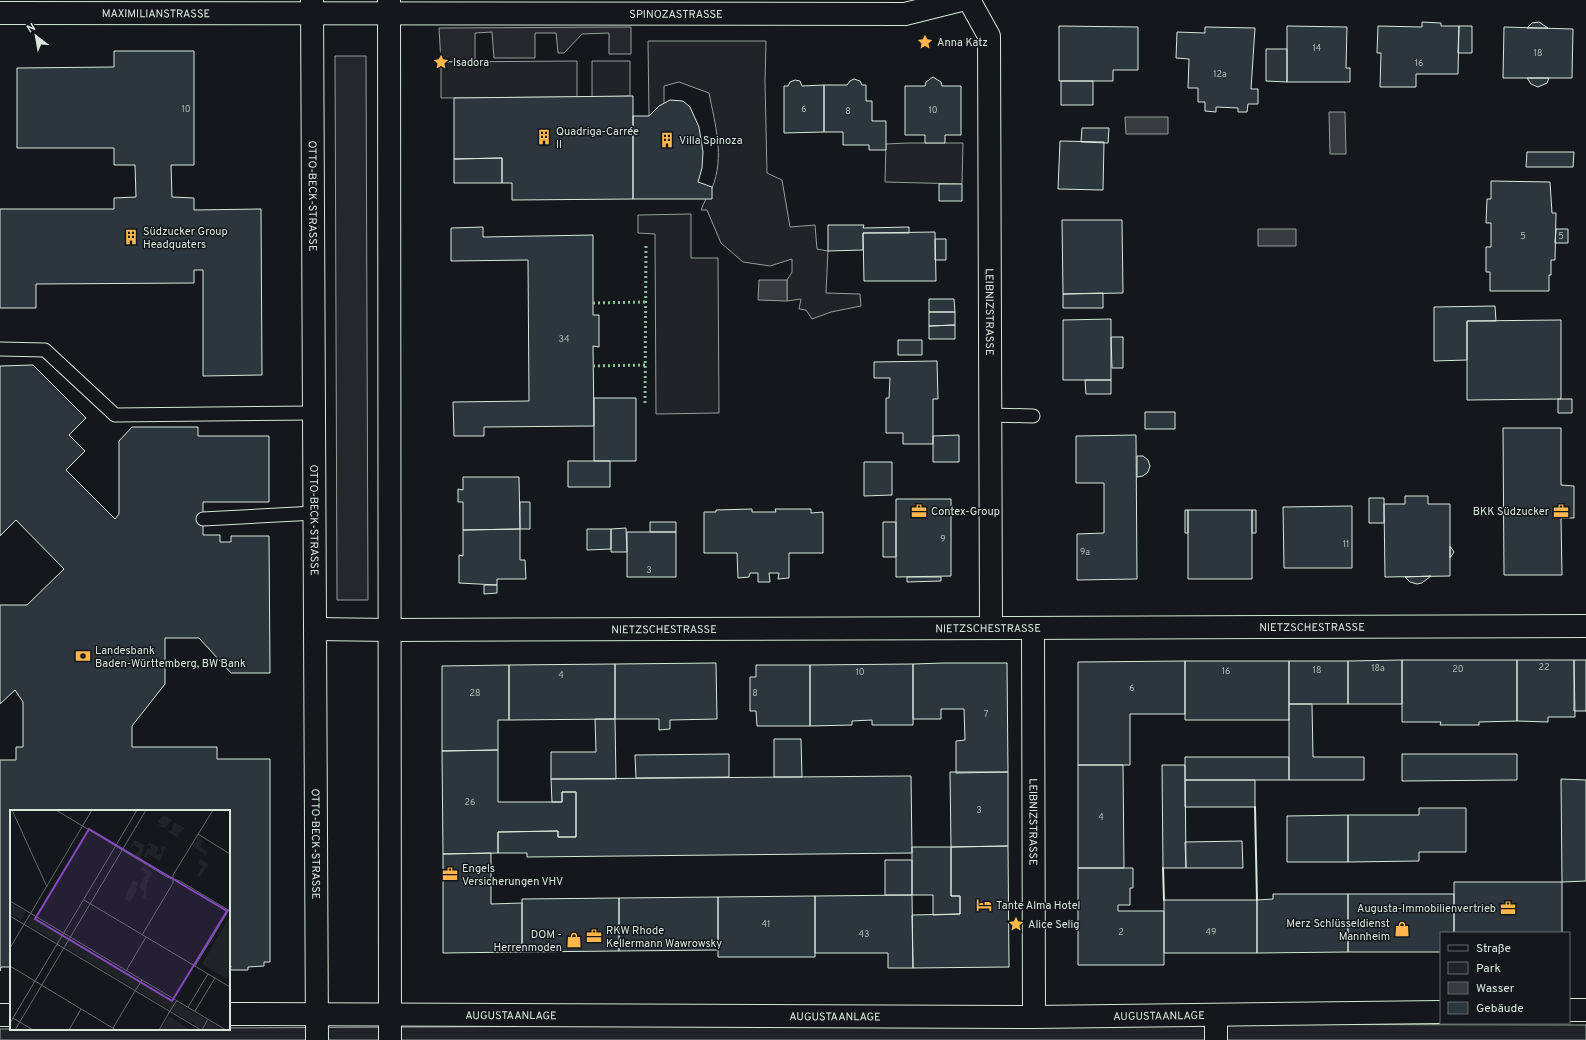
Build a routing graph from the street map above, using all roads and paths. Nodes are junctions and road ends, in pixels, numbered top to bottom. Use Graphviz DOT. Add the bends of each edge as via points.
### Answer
graph roads {
  1 [pos="961,0"];
  2 [pos="969,0"];
  3 [pos="312,7"];
  4 [pos="389,7"];
  5 [pos="0,13"];
  6 [pos="0,349"];
  7 [pos="315,413"];
  8 [pos="991,415"];
  9 [pos="1033,416"];
  10 [pos="315,513"];
  11 [pos="203,518"];
  12 [pos="1586,626"];
  13 [pos="991,628"];
  14 [pos="1033,628"];
  15 [pos="316,629"];
  16 [pos="390,630"];
  17 [pos="1570,1010"];
  18 [pos="1586,1010"];
  19 [pos="1440,1012"];
  20 [pos="317,1013"];
  21 [pos="390,1013"];
  22 [pos="230,1014"];
  23 [pos="1216,1015"];
  24 [pos="1034,1017"];
  25 [pos="317,1040"];
  26 [pos="390,1040"];
  27 [pos="1216,1040"];
  1 -- 4 [label="street, SPINOZASTRASSE" via="905,14"];
  2 -- 8 [label="street, LEIBNIZSTRASSE" via="989,36"];
  3 -- 4 [label="street, SPINOZASTRASSE"];
  3 -- 5 [label="street, MAXIMILIANSTRASSE"];
  3 -- 7 [label="street, OTTO-BECK-STRASSE"];
  4 -- 16 [label="street"];
  6 -- 7 [label="lane" via="46,350 115,415"];
  7 -- 10 [label="street, OTTO-BECK-STRASSE"];
  8 -- 9 [label="lane"];
  8 -- 13 [label="street, LEIBNIZSTRASSE"];
  10 -- 11 [label="lane"];
  10 -- 15 [label="street, OTTO-BECK-STRASSE"];
  12 -- 14 [label="street, NIETZSCHESTRASSE"];
  13 -- 14 [label="street, NIETZSCHESTRASSE"];
  13 -- 16 [label="street, NIETZSCHESTRASSE"];
  14 -- 24 [label="street, LEIBNIZSTRASSE"];
  15 -- 16 [label="street, NIETZSCHESTRASSE"];
  15 -- 20 [label="street, OTTO-BECK-STRASSE"];
  16 -- 21 [label="street"];
  17 -- 18 [label="street"];
  19 -- 23 [label="street, AUGUSTAANLAGE"];
  20 -- 21 [label="street, AUGUSTAANLAGE"];
  20 -- 22 [label="street, AUGUSTAANLAGE"];
  20 -- 25 [label="street, OTTO-BECK-STRASSE"];
  21 -- 24 [label="street, AUGUSTAANLAGE"];
  21 -- 26 [label="street"];
  23 -- 24 [label="street, AUGUSTAANLAGE"];
  23 -- 27 [label="street"];
}
